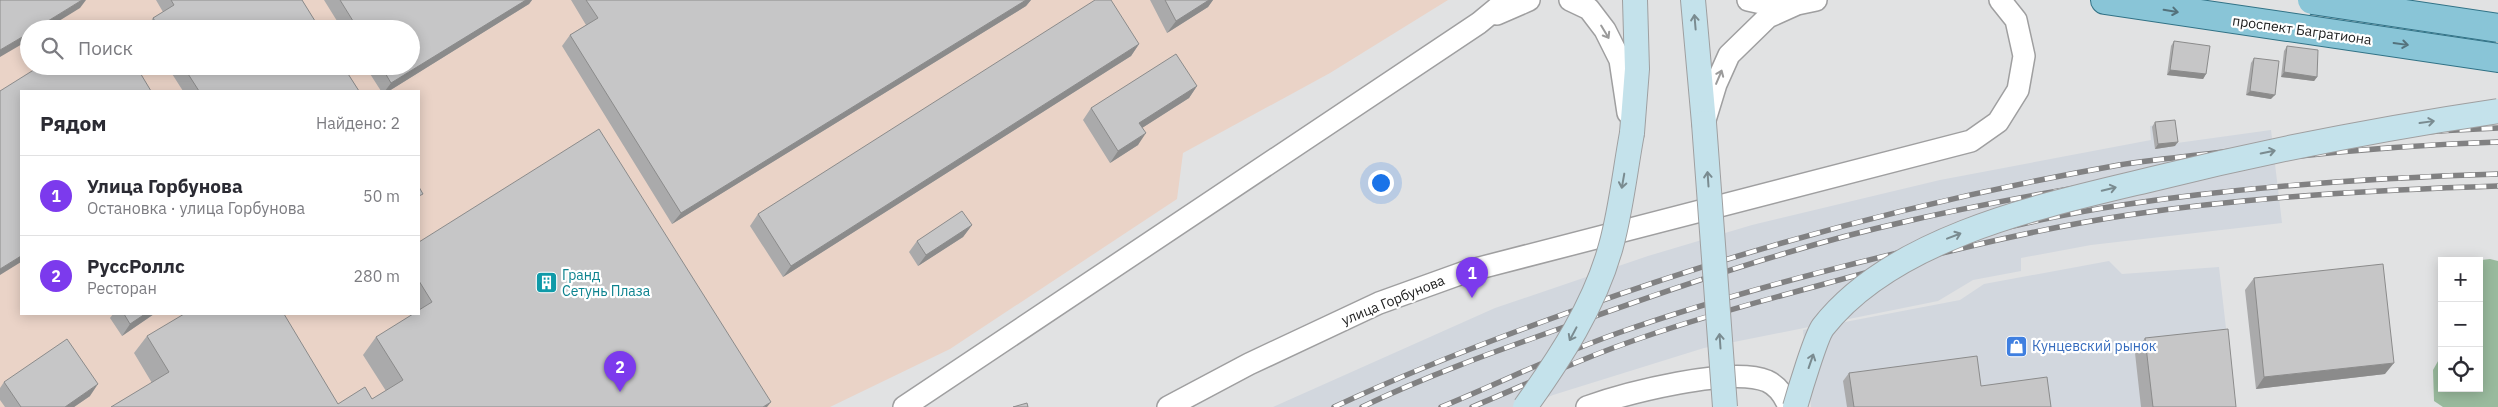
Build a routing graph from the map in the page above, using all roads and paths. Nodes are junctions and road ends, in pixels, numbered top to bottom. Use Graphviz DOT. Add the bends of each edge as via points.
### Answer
graph roads {
  1 [pos="1507,0"];
  2 [pos="1529,0"];
  3 [pos="1570,0"];
  4 [pos="1635,0"];
  5 [pos="1693,0"];
  6 [pos="1748,0"];
  7 [pos="2000,0"];
  8 [pos="2105,0"];
  9 [pos="2312,0"];
  10 [pos="1807,2"];
  11 [pos="1479,22"];
  12 [pos="2498,28"];
  13 [pos="2498,58"];
  14 [pos="2498,111"];
  15 [pos="1704,123"];
  16 [pos="1632,133"];
  17 [pos="1684,383"];
  18 [pos="1596,406"];
  19 [pos="904,407"];
  20 [pos="1168,407"];
  21 [pos="1525,407"];
  22 [pos="1650,407"];
  23 [pos="1725,407"];
  24 [pos="1789,407"];
  25 [pos="1795,407"];
  1 -- 11 [label="street"];
  2 -- 11 [label="street"];
  3 -- 16 [label="street, one-way" via="1589,9 1605,30 1620,60"];
  4 -- 16 [label="main road" via="1637,69"];
  15 -- 5 [label="main road, one-way"];
  6 -- 10 [label="street" via="1766,4"];
  7 -- 20 [label="street, улица Горбунова" via="2016,20 2024,56 2018,90 1998,122 1971,141 1468,270 1379,303 1249,364"];
  8 -- 13 [label="main road, проспект Багратиона, one-way"];
  9 -- 12 [label="main road, bridge"];
  15 -- 10 [label="street, one-way" via="1729,55 1768,17"];
  11 -- 19 [label="street"];
  25 -- 14 [label="main road, one-way, bridge" via="1822,328 1860,290 1910,257 1952,237 2064,200 2217,163 2384,128"];
  23 -- 15 [label="main road, one-way, bridge"];
  16 -- 21 [label="main road, one-way, bridge" via="1611,246 1596,290 1560,358"];
  17 -- 18 [label="street"];
  17 -- 22 [label="street" via="1666,392"];
  17 -- 24 [label="street" via="1722,376 1749,376 1769,382 1785,397"];
}
